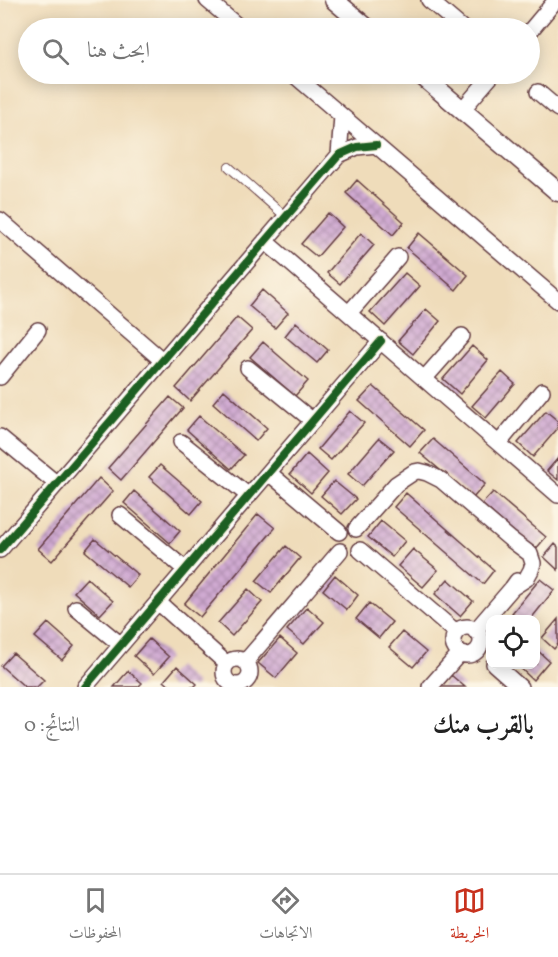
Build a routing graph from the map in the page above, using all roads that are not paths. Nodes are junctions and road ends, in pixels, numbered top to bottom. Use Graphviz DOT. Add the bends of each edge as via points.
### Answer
graph roads {
  1 [pos="334,0"];
  2 [pos="429,0"];
  3 [pos="556,0"];
  4 [pos="209,1"];
  5 [pos="229,18"];
  6 [pos="355,18"];
  7 [pos="450,18"];
  8 [pos="540,19"];
  9 [pos="305,84"];
  10 [pos="432,84"];
  11 [pos="484,84"];
  12 [pos="538,92"];
  13 [pos="558,109"];
  14 [pos="462,110"];
  15 [pos="342,116"];
  16 [pos="376,145"];
  17 [pos="339,155"];
  18 [pos="229,166"];
  19 [pos="558,192"];
  20 [pos="286,216"];
  21 [pos="0,220"];
  22 [pos="265,241"];
  23 [pos="398,258"];
  24 [pos="558,301"];
  25 [pos="349,313"];
  26 [pos="38,330"];
  27 [pos="462,336"];
  28 [pos="381,341"];
  29 [pos="163,361"];
  30 [pos="248,368"];
  31 [pos="0,377"];
  32 [pos="424,379"];
  33 [pos="542,391"];
  34 [pos="313,421"];
  35 [pos="0,437"];
  36 [pos="181,442"];
  37 [pos="499,443"];
  38 [pos="269,473"];
  39 [pos="57,484"];
  40 [pos="558,495"];
  41 [pos="249,496"];
  42 [pos="120,514"];
  43 [pos="357,529"];
  44 [pos="339,532"];
  45 [pos="0,550"];
  46 [pos="360,550"];
  47 [pos="340,551"];
  48 [pos="186,570"];
  49 [pos="158,602"];
  50 [pos="76,608"];
  51 [pos="476,630"];
  52 [pos="456,632"];
  53 [pos="121,645"];
  54 [pos="477,650"];
  55 [pos="460,653"];
  56 [pos="486,658"];
  57 [pos="245,662"];
  58 [pos="227,664"];
  59 [pos="500,669"];
  60 [pos="227,684"];
  61 [pos="250,684"];
  62 [pos="85,687"];
  63 [pos="430,687"];
  64 [pos="520,687"];
  1 -- 6 [label="street"];
  2 -- 7 [label="street"];
  3 -- 8 [label="street"];
  4 -- 5 [label="street"];
  9 -- 15 [label="street"];
  10 -- 14 [label="street"];
  11 -- 14 [label="street"];
  12 -- 13 [label="street"];
  14 -- 19 [label="street"];
  15 -- 16 [label="street"];
  15 -- 17 [label="street"];
  16 -- 17 [label="street" via="357,147"];
  16 -- 24 [label="street"];
  17 -- 20 [label="street"];
  18 -- 20 [label="lane"];
  20 -- 22 [label="street"];
  21 -- 29 [label="street"];
  22 -- 25 [label="street"];
  22 -- 29 [label="street"];
  23 -- 25 [label="street"];
  25 -- 28 [label="street"];
  26 -- 31 [label="street"];
  27 -- 32 [label="street"];
  28 -- 32 [label="street"];
  28 -- 34 [label="street"];
  29 -- 39 [label="street"];
  30 -- 34 [label="street"];
  32 -- 37 [label="street"];
  33 -- 37 [label="street"];
  34 -- 38 [label="street"];
  35 -- 39 [label="street"];
  36 -- 41 [label="street"];
  37 -- 40 [label="street"];
  38 -- 41 [label="street"];
  38 -- 44 [label="street"];
  39 -- 45 [label="street"];
  41 -- 48 [label="street"];
  42 -- 48 [label="street"];
  43 -- 44 [label="street" via="347,527"];
  43 -- 46 [label="street" via="363,536"];
  43 -- 51 [label="street" via="396,484 410,474 419,471 441,480 510,539 524,561 512,588"];
  44 -- 47 [label="street" via="336,540"];
  46 -- 47 [label="street" via="348,555"];
  46 -- 52 [label="street"];
  47 -- 57 [label="street"];
  48 -- 49 [label="street"];
  49 -- 53 [label="street"];
  49 -- 58 [label="street"];
  50 -- 53 [label="street"];
  51 -- 52 [label="street" via="468,627"];
  51 -- 54 [label="street" via="480,638"];
  52 -- 55 [label="street" via="453,641"];
  53 -- 62 [label="street"];
  54 -- 55 [label="street" via="469,655"];
  54 -- 56 [label="street"];
  55 -- 63 [label="street"];
  57 -- 58 [label="street" via="234,659"];
  57 -- 61 [label="street"];
  58 -- 60 [label="street"];
  59 -- 64 [label="street"];
  60 -- 61 [label="street"];
}
